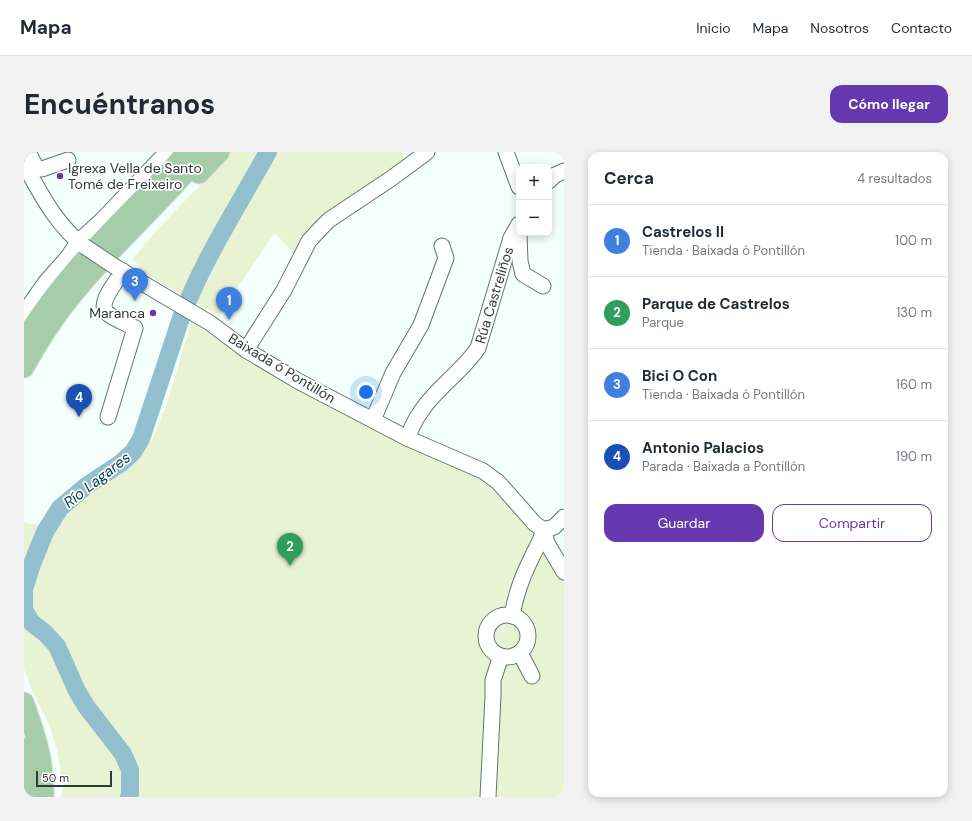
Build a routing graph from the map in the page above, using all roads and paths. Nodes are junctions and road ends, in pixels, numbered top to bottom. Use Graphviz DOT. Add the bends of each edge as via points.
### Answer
graph roads {
  1 [pos="28,152"];
  2 [pos="167,152"];
  3 [pos="186,152"];
  4 [pos="204,152"];
  5 [pos="220,152"];
  6 [pos="427,152"];
  7 [pos="506,152"];
  8 [pos="68,160"];
  9 [pos="24,164"];
  10 [pos="564,171"];
  11 [pos="552,178"];
  12 [pos="516,179"];
  13 [pos="142,219"];
  14 [pos="516,229"];
  15 [pos="519,236"];
  16 [pos="81,244"];
  17 [pos="442,246"];
  18 [pos="120,269"];
  19 [pos="543,286"];
  20 [pos="24,312"];
  21 [pos="24,340"];
  22 [pos="246,350"];
  23 [pos="24,368"];
  24 [pos="108,417"];
  25 [pos="373,420"];
  26 [pos="408,438"];
  27 [pos="564,517"];
  28 [pos="544,530"];
  29 [pos="564,572"];
  30 [pos="512,616"];
  31 [pos="520,653"];
  32 [pos="501,656"];
  33 [pos="532,676"];
  34 [pos="24,702"];
  35 [pos="24,748"];
  36 [pos="29,797"];
  37 [pos="44,797"];
  38 [pos="488,797"];
  1 -- 8 [label="street" via="36,169"];
  2 -- 16 [label="street"];
  3 -- 21 [label="main road" via="73,272 44,308"];
  4 -- 13 [label="main road"];
  5 -- 13 [label="main road" via="172,200"];
  6 -- 22 [label="street" via="329,220 309,241 284,290"];
  7 -- 12 [label="street"];
  9 -- 16 [label="street, Baixada ó Pontillón" via="62,226"];
  10 -- 11 [label="street"];
  13 -- 23 [label="main road" via="69,298 42,336"];
  14 -- 26 [label="street, Rúa Castreliños" via="511,238 478,348 419,413"];
  15 -- 19 [label="street" via="523,274"];
  16 -- 18 [label="street, Baixada ó Pontillón, bridge"];
  16 -- 20 [label="street" via="45,283"];
  17 -- 25 [label="street" via="446,258 421,325 393,373"];
  18 -- 22 [label="street, Baixada ó Pontillón" via="180,304"];
  18 -- 24 [label="street" via="103,307 107,313 135,328"];
  22 -- 25 [label="street, Baixada ó Pontillón" via="298,381"];
  25 -- 26 [label="street, Baixada ó Pontillón"];
  26 -- 28 [label="street, Baixada ó Pontillón" via="483,471 498,482 535,524"];
  27 -- 28 [label="street" via="554,527"];
  28 -- 29 [label="street" via="547,543"];
  28 -- 30 [label="street" via="518,591"];
  30 -- 31 [label="street" via="527,629 527,642"];
  30 -- 32 [label="street" via="498,617 492,622 486,634 490,648"];
  31 -- 32 [label="street" via="508,657"];
  31 -- 33 [label="street"];
  32 -- 38 [label="street" via="493,680"];
  34 -- 37 [label="main road" via="41,755"];
  35 -- 36 [label="main road" via="30,783"];
}
